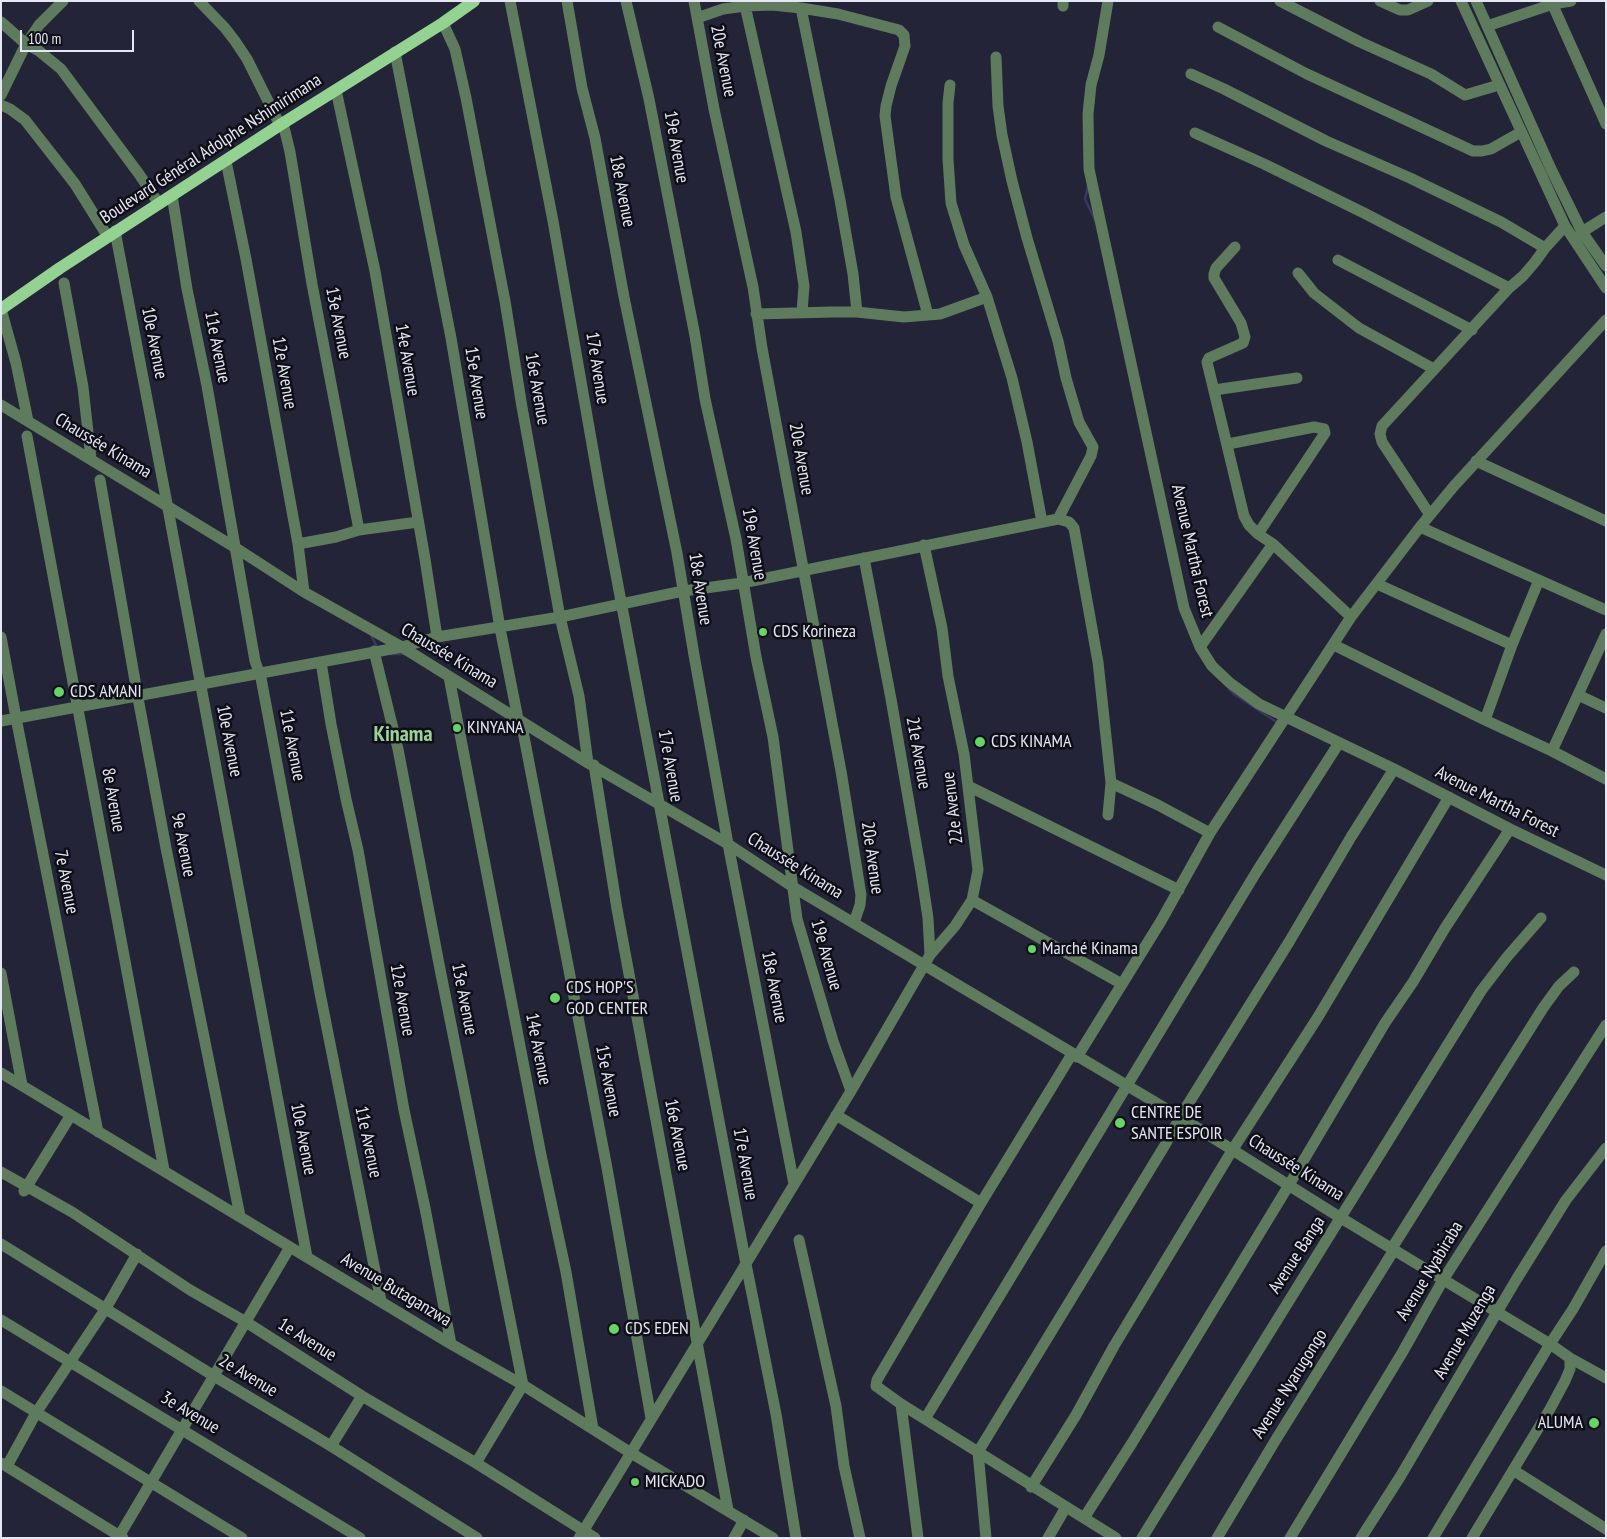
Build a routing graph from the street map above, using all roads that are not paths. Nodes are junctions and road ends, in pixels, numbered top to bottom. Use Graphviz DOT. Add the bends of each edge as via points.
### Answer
graph roads {
  1 [pos="63,1"];
  2 [pos="198,1"];
  3 [pos="474,1"];
  4 [pos="510,1"];
  5 [pos="567,1"];
  6 [pos="626,1"];
  7 [pos="694,1"];
  8 [pos="1108,1"];
  9 [pos="1280,1"];
  10 [pos="1309,1"];
  11 [pos="1380,1"];
  12 [pos="1428,1"];
  13 [pos="1461,1"];
  14 [pos="1476,1"];
  15 [pos="1571,1"];
  16 [pos="744,3"];
  17 [pos="1552,3"];
  18 [pos="801,8"];
  19 [pos="1302,11"];
  20 [pos="697,18"];
  21 [pos="1,22"];
  22 [pos="443,23"];
  23 [pos="1487,26"];
  24 [pos="1218,27"];
  25 [pos="26,44"];
  26 [pos="395,52"];
  27 [pos="996,57"];
  28 [pos="1191,74"];
  29 [pos="950,85"];
  30 [pos="1498,86"];
  31 [pos="336,90"];
  32 [pos="1,95"];
  33 [pos="1,105"];
  34 [pos="281,124"];
  35 [pos="1606,124"];
  36 [pos="1522,132"];
  37 [pos="1195,133"];
  38 [pos="226,161"];
  39 [pos="172,195"];
  40 [pos="159,204"];
  41 [pos="1606,218"];
  42 [pos="1565,226"];
  43 [pos="1582,232"];
  44 [pos="111,234"];
  45 [pos="1235,247"];
  46 [pos="1545,248"];
  47 [pos="1338,260"];
  48 [pos="1606,266"];
  49 [pos="1298,273"];
  50 [pos="64,283"];
  51 [pos="1509,288"];
  52 [pos="1606,288"];
  53 [pos="987,298"];
  54 [pos="1,309"];
  55 [pos="802,312"];
  56 [pos="857,312"];
  57 [pos="756,314"];
  58 [pos="928,315"];
  59 [pos="1606,320"];
  60 [pos="1472,330"];
  61 [pos="1434,369"];
  62 [pos="1297,378"];
  63 [pos="1214,390"];
  64 [pos="1,405"];
  65 [pos="28,421"];
  66 [pos="27,436"];
  67 [pos="1228,444"];
  68 [pos="91,459"];
  69 [pos="1476,460"];
  70 [pos="100,480"];
  71 [pos="168,507"];
  72 [pos="1430,514"];
  73 [pos="1058,519"];
  74 [pos="1606,521"];
  75 [pos="418,522"];
  76 [pos="1042,522"];
  77 [pos="1420,527"];
  78 [pos="359,530"];
  79 [pos="1258,534"];
  80 [pos="298,544"];
  81 [pos="1273,544"];
  82 [pos="924,545"];
  83 [pos="236,548"];
  84 [pos="864,558"];
  85 [pos="804,570"];
  86 [pos="1538,580"];
  87 [pos="742,583"];
  88 [pos="1377,584"];
  89 [pos="683,591"];
  90 [pos="304,592"];
  91 [pos="622,604"];
  92 [pos="1606,610"];
  93 [pos="560,617"];
  94 [pos="1351,617"];
  95 [pos="500,628"];
  96 [pos="1606,634"];
  97 [pos="437,637"];
  98 [pos="1,638"];
  99 [pos="1512,644"];
  100 [pos="1334,645"];
  101 [pos="402,647"];
  102 [pos="1200,647"];
  103 [pos="375,654"];
  104 [pos="321,664"];
  105 [pos="261,675"];
  106 [pos="449,677"];
  107 [pos="201,686"];
  108 [pos="1578,695"];
  109 [pos="138,698"];
  110 [pos="1606,708"];
  111 [pos="79,709"];
  112 [pos="1284,717"];
  113 [pos="16,720"];
  114 [pos="519,720"];
  115 [pos="1485,720"];
  116 [pos="1,721"];
  117 [pos="1339,743"];
  118 [pos="1552,751"];
  119 [pos="591,764"];
  120 [pos="1394,769"];
  121 [pos="1606,779"];
  122 [pos="1111,783"];
  123 [pos="968,786"];
  124 [pos="1449,797"];
  125 [pos="659,804"];
  126 [pos="1108,815"];
  127 [pos="1510,829"];
  128 [pos="1210,833"];
  129 [pos="728,844"];
  130 [pos="1606,875"];
  131 [pos="793,886"];
  132 [pos="1179,890"];
  133 [pos="972,900"];
  134 [pos="1542,918"];
  135 [pos="854,923"];
  136 [pos="928,960"];
  137 [pos="1574,972"];
  138 [pos="1,974"];
  139 [pos="1122,984"];
  140 [pos="1606,1025"];
  141 [pos="1075,1055"];
  142 [pos="1,1073"];
  143 [pos="22,1086"];
  144 [pos="1128,1086"];
  145 [pos="851,1091"];
  146 [pos="71,1115"];
  147 [pos="836,1115"];
  148 [pos="1180,1117"];
  149 [pos="98,1132"];
  150 [pos="1606,1148"];
  151 [pos="1233,1150"];
  152 [pos="164,1170"];
  153 [pos="1,1172"];
  154 [pos="794,1184"];
  155 [pos="1290,1185"];
  156 [pos="25,1189"];
  157 [pos="981,1203"];
  158 [pos="240,1216"];
  159 [pos="1341,1218"];
  160 [pos="799,1240"];
  161 [pos="1,1244"];
  162 [pos="290,1247"];
  163 [pos="1393,1249"];
  164 [pos="1606,1250"];
  165 [pos="137,1254"];
  166 [pos="307,1258"];
  167 [pos="746,1264"];
  168 [pos="1443,1280"];
  169 [pos="381,1301"];
  170 [pos="106,1308"];
  171 [pos="1497,1313"];
  172 [pos="1,1320"];
  173 [pos="246,1322"];
  174 [pos="698,1343"];
  175 [pos="452,1344"];
  176 [pos="1550,1344"];
  177 [pos="1570,1358"];
  178 [pos="72,1362"];
  179 [pos="214,1376"];
  180 [pos="1606,1378"];
  181 [pos="523,1385"];
  182 [pos="1,1392"];
  183 [pos="362,1396"];
  184 [pos="900,1404"];
  185 [pos="36,1413"];
  186 [pos="651,1418"];
  187 [pos="925,1419"];
  188 [pos="593,1428"];
  189 [pos="183,1429"];
  190 [pos="331,1446"];
  191 [pos="978,1452"];
  192 [pos="630,1453"];
  193 [pos="476,1463"];
  194 [pos="4,1465"];
  195 [pos="1513,1470"];
  196 [pos="152,1483"];
  197 [pos="1031,1486"];
  198 [pos="1066,1507"];
  199 [pos="728,1510"];
  200 [pos="1084,1518"];
  201 [pos="744,1520"];
  202 [pos="1604,1524"];
  203 [pos="582,1534"];
  204 [pos="120,1537"];
  205 [pos="242,1538"];
  206 [pos="360,1538"];
  207 [pos="477,1538"];
  208 [pos="596,1538"];
  209 [pos="734,1538"];
  210 [pos="773,1538"];
  211 [pos="796,1538"];
  212 [pos="860,1538"];
  213 [pos="918,1538"];
  214 [pos="986,1538"];
  215 [pos="1048,1538"];
  216 [pos="1116,1538"];
  217 [pos="1142,1538"];
  218 [pos="1217,1538"];
  219 [pos="1290,1538"];
  220 [pos="1361,1538"];
  221 [pos="1434,1538"];
  222 [pos="1472,1538"];
  1 -- 25 [label="street" via="39,25"];
  2 -- 34 [label="street, 13e Avenue" via="235,41"];
  3 -- 22 [label="main road, Boulevard Général Adolphe Nshimirimana"];
  4 -- 91 [label="street, 17e Avenue" via="554,221"];
  5 -- 89 [label="street, 18e Avenue"];
  6 -- 87 [label="street, 19e Avenue" via="649,99 705,399 736,538"];
  7 -- 20 [label="street, 20e Avenue"];
  8 -- 102 [label="street, Avenue Martha Forest" via="1090,85 1089,169 1184,608"];
  9 -- 19 [label="street"];
  10 -- 19 [label="street"];
  11 -- 12 [label="street" via="1400,10"];
  13 -- 30 [label="street"];
  14 -- 23 [label="street"];
  15 -- 17 [label="street"];
  16 -- 18 [label="street"];
  16 -- 20 [label="street"];
  16 -- 55 [label="street" via="796,232 804,286"];
  17 -- 23 [label="street"];
  17 -- 35 [label="street"];
  18 -- 56 [label="street" via="840,200"];
  18 -- 58 [label="street" via="890,27 904,35 905,46 885,116 896,197"];
  19 -- 30 [label="street" via="1431,74 1465,95"];
  20 -- 57 [label="street, 20e Avenue"];
  21 -- 25 [label="street"];
  22 -- 26 [label="main road, Boulevard Général Adolphe Nshimirimana"];
  22 -- 93 [label="street, 16e Avenue" via="455,49 466,98"];
  23 -- 43 [label="street" via="1550,169"];
  24 -- 36 [label="street" via="1307,74 1473,151 1491,149"];
  25 -- 32 [label="street"];
  25 -- 40 [label="street" via="61,69"];
  26 -- 31 [label="main road, Boulevard Général Adolphe Nshimirimana"];
  26 -- 95 [label="street, 15e Avenue" via="446,311"];
  27 -- 73 [label="street" via="998,106 1012,181 1079,422 1093,447"];
  28 -- 46 [label="street" via="1501,222"];
  29 -- 53 [label="street" via="948,159 951,203 964,245"];
  30 -- 36 [label="street"];
  31 -- 34 [label="main road, Boulevard Général Adolphe Nshimirimana"];
  31 -- 75 [label="street, 14e Avenue" via="374,271"];
  33 -- 44 [label="street" via="25,120"];
  34 -- 38 [label="main road, Boulevard Général Adolphe Nshimirimana"];
  34 -- 78 [label="street, 13e Avenue" via="290,152"];
  36 -- 42 [label="street"];
  37 -- 51 [label="street" via="1347,205"];
  38 -- 39 [label="main road, Boulevard Général Adolphe Nshimirimana"];
  38 -- 80 [label="street, 12e Avenue"];
  39 -- 40 [label="main road, Boulevard Général Adolphe Nshimirimana"];
  39 -- 83 [label="street, 11e Avenue"];
  40 -- 44 [label="main road, Boulevard Général Adolphe Nshimirimana"];
  41 -- 43 [label="street"];
  42 -- 46 [label="street"];
  42 -- 52 [label="street"];
  43 -- 48 [label="street"];
  44 -- 54 [label="main road, Boulevard Général Adolphe Nshimirimana"];
  44 -- 71 [label="street, 10e Avenue"];
  45 -- 63 [label="street" via="1216,268 1214,278 1241,323 1245,337 1243,343 1209,358 1207,362"];
  46 -- 51 [label="street"];
  47 -- 60 [label="street"];
  49 -- 61 [label="street" via="1314,293 1358,328"];
  50 -- 68 [label="street" via="83,387"];
  51 -- 60 [label="street"];
  53 -- 58 [label="street"];
  53 -- 76 [label="street" via="1012,378"];
  54 -- 65 [label="street"];
  55 -- 56 [label="street"];
  55 -- 57 [label="street"];
  56 -- 58 [label="street" via="904,317"];
  57 -- 85 [label="street, 20e Avenue"];
  59 -- 69 [label="street"];
  60 -- 61 [label="street"];
  61 -- 72 [label="street" via="1382,426 1380,434 1382,442"];
  62 -- 63 [label="street"];
  63 -- 67 [label="street"];
  64 -- 65 [label="street, Chaussée Kinama"];
  65 -- 68 [label="street, Chaussée Kinama"];
  66 -- 111 [label="street, 8e Avenue"];
  67 -- 79 [label="street" via="1244,516"];
  67 -- 79 [label="street" via="1314,427 1324,429 1325,433"];
  68 -- 71 [label="street, Chaussée Kinama"];
  69 -- 72 [label="street"];
  69 -- 74 [label="street"];
  70 -- 109 [label="street, 9e Avenue"];
  71 -- 83 [label="street, Chaussée Kinama"];
  71 -- 107 [label="street, 10e Avenue"];
  72 -- 77 [label="street"];
  73 -- 76 [label="street"];
  73 -- 122 [label="street" via="1069,522 1074,528 1098,662"];
  75 -- 78 [label="street"];
  75 -- 97 [label="street, 14e Avenue"];
  76 -- 82 [label="street"];
  77 -- 86 [label="street"];
  77 -- 88 [label="street"];
  78 -- 80 [label="street"];
  79 -- 81 [label="street"];
  80 -- 90 [label="street, 12e Avenue"];
  81 -- 94 [label="street"];
  81 -- 102 [label="street"];
  82 -- 84 [label="street"];
  82 -- 123 [label="street, 22e Avenue" via="942,628"];
  83 -- 90 [label="street, Chaussée Kinama"];
  83 -- 105 [label="street, 11e Avenue" via="255,661"];
  84 -- 85 [label="street"];
  84 -- 136 [label="street, 21e Avenue" via="921,872 928,918"];
  85 -- 87 [label="street"];
  85 -- 135 [label="street, 20e Avenue" via="856,859 861,895"];
  86 -- 92 [label="street"];
  86 -- 99 [label="street"];
  87 -- 89 [label="street"];
  87 -- 131 [label="street, 19e Avenue" via="773,737"];
  88 -- 94 [label="street"];
  88 -- 99 [label="street"];
  89 -- 91 [label="street"];
  89 -- 129 [label="street, 18e Avenue"];
  90 -- 101 [label="street, Chaussée Kinama"];
  91 -- 93 [label="street"];
  91 -- 125 [label="street, 17e Avenue"];
  93 -- 95 [label="street"];
  93 -- 119 [label="street, 16e Avenue"];
  94 -- 100 [label="street"];
  95 -- 97 [label="street"];
  95 -- 114 [label="street, 15e Avenue"];
  96 -- 108 [label="street"];
  97 -- 101 [label="street"];
  98 -- 113 [label="street, 7e Avenue"];
  99 -- 115 [label="street"];
  100 -- 112 [label="street"];
  100 -- 115 [label="street"];
  101 -- 103 [label="street"];
  101 -- 106 [label="street, Chaussée Kinama"];
  102 -- 112 [label="street, Avenue Martha Forest" via="1212,666 1230,683"];
  103 -- 104 [label="street"];
  103 -- 181 [label="street, 13e Avenue" via="398,748"];
  104 -- 105 [label="street"];
  104 -- 175 [label="street, 12e Avenue" via="402,1100"];
  105 -- 107 [label="street"];
  105 -- 169 [label="street, 11e Avenue"];
  106 -- 114 [label="street, Chaussée Kinama"];
  106 -- 188 [label="street, 14e Avenue" via="566,1272"];
  107 -- 109 [label="street"];
  107 -- 166 [label="street, 10e Avenue"];
  108 -- 110 [label="street"];
  108 -- 118 [label="street"];
  109 -- 111 [label="street"];
  109 -- 158 [label="street, 9e Avenue"];
  111 -- 113 [label="street"];
  111 -- 152 [label="street, 8e Avenue"];
  112 -- 117 [label="street, Avenue Martha Forest"];
  112 -- 128 [label="street"];
  113 -- 116 [label="street"];
  113 -- 149 [label="street, 7e Avenue"];
  114 -- 119 [label="street, Chaussée Kinama"];
  114 -- 186 [label="street, 15e Avenue" via="607,1168"];
  115 -- 118 [label="street"];
  117 -- 120 [label="street, Avenue Martha Forest"];
  117 -- 144 [label="street" via="1257,871"];
  118 -- 121 [label="street"];
  119 -- 125 [label="street, Chaussée Kinama"];
  119 -- 174 [label="street, 16e Avenue"];
  120 -- 124 [label="street, Avenue Martha Forest"];
  120 -- 148 [label="street"];
  122 -- 126 [label="street"];
  122 -- 128 [label="street"];
  123 -- 132 [label="street"];
  123 -- 133 [label="street, 22e Avenue" via="978,870"];
  124 -- 127 [label="street, Avenue Martha Forest"];
  124 -- 151 [label="street" via="1318,1017"];
  125 -- 129 [label="street, Chaussée Kinama"];
  125 -- 167 [label="street, 17e Avenue"];
  127 -- 130 [label="street, Avenue Martha Forest"];
  127 -- 155 [label="street" via="1414,982 1385,1022"];
  128 -- 132 [label="street"];
  129 -- 131 [label="street, Chaussée Kinama"];
  129 -- 154 [label="street, 18e Avenue"];
  131 -- 135 [label="street, Chaussée Kinama"];
  131 -- 145 [label="street, 19e Avenue" via="797,919"];
  132 -- 139 [label="street"];
  133 -- 136 [label="street, 22e Avenue"];
  133 -- 139 [label="street"];
  134 -- 159 [label="street, Avenue Banga" via="1481,991"];
  135 -- 136 [label="street, Chaussée Kinama"];
  136 -- 141 [label="street, Chaussée Kinama"];
  136 -- 145 [label="street, 22e Avenue"];
  137 -- 163 [label="street, Avenue Nyarugongo" via="1543,1008"];
  138 -- 143 [label="street"];
  139 -- 141 [label="street"];
  140 -- 168 [label="street, Avenue Nyabiraba"];
  141 -- 144 [label="street, Chaussée Kinama"];
  141 -- 157 [label="street"];
  142 -- 143 [label="street, Avenue Butaganzwa"];
  143 -- 146 [label="street, Avenue Butaganzwa"];
  144 -- 148 [label="street, Chaussée Kinama"];
  144 -- 187 [label="street"];
  145 -- 147 [label="street, 22e Avenue"];
  146 -- 149 [label="street, Avenue Butaganzwa"];
  146 -- 156 [label="street"];
  147 -- 154 [label="street, 22e Avenue"];
  147 -- 157 [label="street"];
  148 -- 151 [label="street, Chaussée Kinama"];
  148 -- 191 [label="street"];
  149 -- 152 [label="street, Avenue Butaganzwa"];
  150 -- 171 [label="street, Avenue Muzenga" via="1566,1200"];
  151 -- 155 [label="street, Chaussée Kinama"];
  151 -- 197 [label="street"];
  152 -- 158 [label="street, Avenue Butaganzwa"];
  153 -- 156 [label="street, 1e Avenue"];
  154 -- 167 [label="street, 22e Avenue"];
  155 -- 159 [label="street, Chaussée Kinama"];
  155 -- 200 [label="street"];
  156 -- 165 [label="street, 1e Avenue" via="72,1212"];
  157 -- 184 [label="street" via="876,1380 876,1386"];
  158 -- 162 [label="street, Avenue Butaganzwa"];
  159 -- 163 [label="street, Chaussée Kinama"];
  159 -- 217 [label="street, Avenue Banga"];
  160 -- 212 [label="street" via="836,1406 844,1466"];
  161 -- 170 [label="street, 2e Avenue"];
  162 -- 166 [label="street, Avenue Butaganzwa"];
  162 -- 173 [label="street"];
  163 -- 168 [label="street, Chaussée Kinama"];
  163 -- 218 [label="street, Avenue Nyarugongo"];
  164 -- 176 [label="street"];
  165 -- 170 [label="street"];
  165 -- 173 [label="street, 1e Avenue"];
  166 -- 169 [label="street, Avenue Butaganzwa"];
  167 -- 174 [label="street, 22e Avenue"];
  167 -- 211 [label="street, 17e Avenue" via="776,1414"];
  168 -- 171 [label="street, Chaussée Kinama"];
  168 -- 219 [label="street, Avenue Nyabiraba"];
  169 -- 175 [label="street, Avenue Butaganzwa"];
  170 -- 178 [label="street"];
  170 -- 179 [label="street, 2e Avenue"];
  171 -- 176 [label="street, Chaussée Kinama"];
  171 -- 220 [label="street, Avenue Muzenga"];
  172 -- 178 [label="street, 3e Avenue"];
  173 -- 179 [label="street"];
  173 -- 183 [label="street, 1e Avenue"];
  174 -- 186 [label="street, 22e Avenue"];
  174 -- 199 [label="street, 16e Avenue"];
  175 -- 181 [label="street, Avenue Butaganzwa"];
  176 -- 177 [label="street, Chaussée Kinama"];
  176 -- 221 [label="street"];
  177 -- 180 [label="street, Chaussée Kinama"];
  177 -- 195 [label="street" via="1565,1381"];
  178 -- 185 [label="street"];
  178 -- 189 [label="street, 3e Avenue"];
  179 -- 189 [label="street"];
  179 -- 190 [label="street, 2e Avenue"];
  181 -- 188 [label="street, Avenue Butaganzwa"];
  181 -- 193 [label="street"];
  182 -- 185 [label="street"];
  183 -- 190 [label="street"];
  183 -- 193 [label="street, 1e Avenue"];
  184 -- 187 [label="street"];
  184 -- 213 [label="street"];
  185 -- 194 [label="street"];
  185 -- 196 [label="street"];
  186 -- 192 [label="street, 22e Avenue"];
  187 -- 191 [label="street"];
  188 -- 192 [label="street, Avenue Butaganzwa"];
  189 -- 196 [label="street"];
  189 -- 206 [label="street, 3e Avenue"];
  190 -- 207 [label="street, 2e Avenue"];
  191 -- 197 [label="street"];
  191 -- 214 [label="street"];
  192 -- 199 [label="street, Avenue Butaganzwa"];
  192 -- 203 [label="street, 22e Avenue"];
  193 -- 203 [label="street, 1e Avenue"];
  194 -- 204 [label="street"];
  195 -- 202 [label="street"];
  195 -- 222 [label="street"];
  196 -- 204 [label="street"];
  196 -- 205 [label="street"];
  197 -- 198 [label="street"];
  198 -- 200 [label="street"];
  198 -- 215 [label="street"];
  199 -- 201 [label="street, Avenue Butaganzwa"];
  200 -- 216 [label="street"];
  201 -- 209 [label="street"];
  201 -- 210 [label="street, Avenue Butaganzwa"];
  203 -- 208 [label="street, 1e Avenue"];
}
